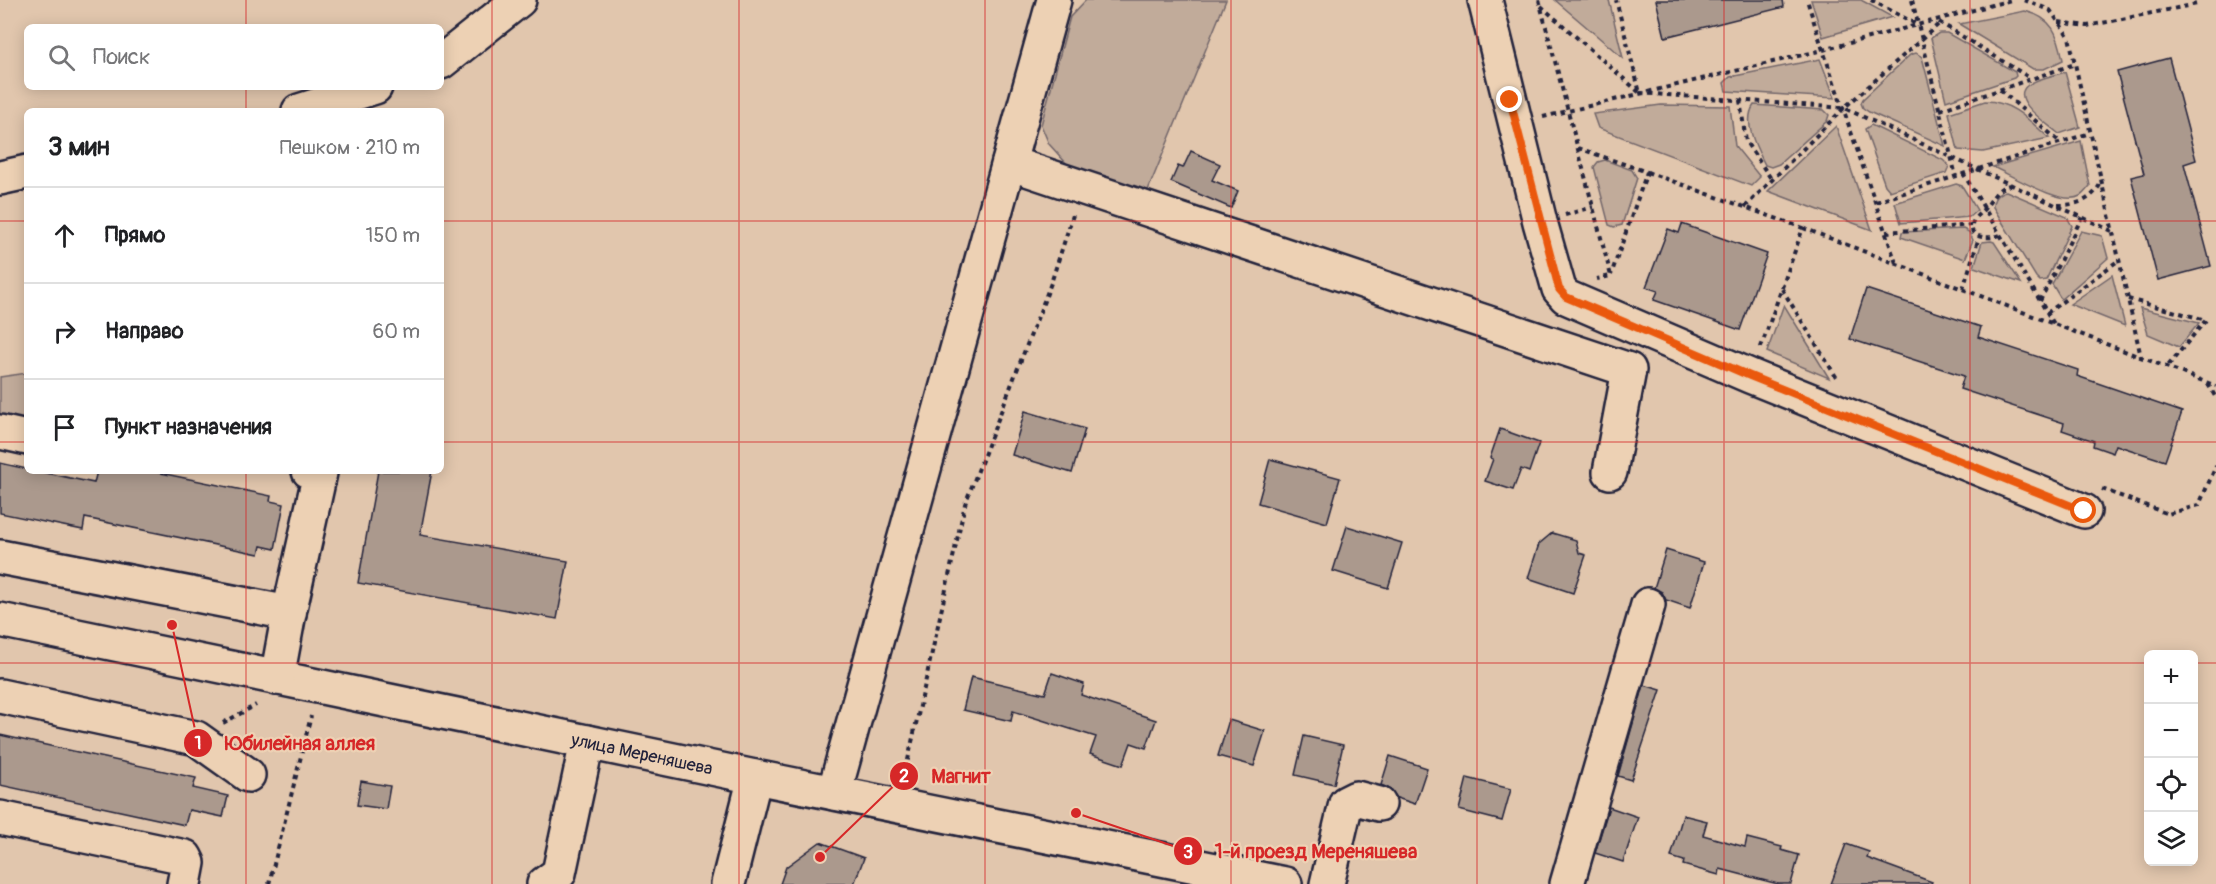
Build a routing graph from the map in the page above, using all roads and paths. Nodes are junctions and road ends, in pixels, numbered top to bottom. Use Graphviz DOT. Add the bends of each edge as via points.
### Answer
graph roads {
  1 [pos="519,0"];
  2 [pos="1054,0"];
  3 [pos="1485,0"];
  4 [pos="1539,0"];
  5 [pos="1616,0"];
  6 [pos="1807,0"];
  7 [pos="1871,0"];
  8 [pos="1912,0"];
  9 [pos="2011,0"];
  10 [pos="2024,0"];
  11 [pos="2197,4"];
  12 [pos="1541,6"];
  13 [pos="1938,22"];
  14 [pos="2058,22"];
  15 [pos="1918,25"];
  16 [pos="1922,39"];
  17 [pos="1823,50"];
  18 [pos="444,60"];
  19 [pos="2075,64"];
  20 [pos="2030,79"];
  21 [pos="366,90"];
  22 [pos="2000,90"];
  23 [pos="1640,93"];
  24 [pos="1740,100"];
  25 [pos="308,108"];
  26 [pos="1845,108"];
  27 [pos="1568,110"];
  28 [pos="1940,110"];
  29 [pos="2090,133"];
  30 [pos="2060,143"];
  31 [pos="1578,148"];
  32 [pos="1952,157"];
  33 [pos="1009,163"];
  34 [pos="1977,169"];
  35 [pos="1647,172"];
  36 [pos="24,173"];
  37 [pos="1963,173"];
  38 [pos="1956,176"];
  39 [pos="0,178"];
  40 [pos="1772,180"];
  41 [pos="2101,182"];
  42 [pos="2012,185"];
  43 [pos="1082,186"];
  44 [pos="1876,202"];
  45 [pos="2055,205"];
  46 [pos="1745,207"];
  47 [pos="1984,209"];
  48 [pos="2082,217"];
  49 [pos="1972,225"];
  50 [pos="1803,228"];
  51 [pos="2112,231"];
  52 [pos="1886,232"];
  53 [pos="2000,235"];
  54 [pos="1979,237"];
  55 [pos="2119,260"];
  56 [pos="1896,264"];
  57 [pos="1611,276"];
  58 [pos="1782,288"];
  59 [pos="1559,289"];
  60 [pos="1963,289"];
  61 [pos="2128,299"];
  62 [pos="2040,301"];
  63 [pos="2048,313"];
  64 [pos="2054,324"];
  65 [pos="2141,357"];
  66 [pos="2167,367"];
  67 [pos="1750,376"];
  68 [pos="1839,383"];
  69 [pos="2207,383"];
  70 [pos="2216,386"];
  71 [pos="2216,398"];
  72 [pos="0,432"];
  73 [pos="24,437"];
  74 [pos="1610,472"];
  75 [pos="320,474"];
  76 [pos="2084,511"];
  77 [pos="0,557"];
  78 [pos="1648,605"];
  79 [pos="289,613"];
  80 [pos="0,620"];
  81 [pos="277,678"];
  82 [pos="0,696"];
  83 [pos="311,716"];
  84 [pos="586,742"];
  85 [pos="248,775"];
  86 [pos="755,777"];
  87 [pos="834,793"];
  88 [pos="1379,804"];
  89 [pos="898,805"];
  90 [pos="0,818"];
  91 [pos="556,880"];
  92 [pos="184,884"];
  93 [pos="269,884"];
  94 [pos="728,884"];
  95 [pos="1285,884"];
  96 [pos="1327,884"];
  97 [pos="1567,884"];
  1 -- 18 [label="street"];
  2 -- 33 [label="street"];
  3 -- 59 [label="street"];
  4 -- 12 [label="path"];
  5 -- 23 [label="path"];
  6 -- 17 [label="path"];
  7 -- 15 [label="path"];
  8 -- 15 [label="path"];
  9 -- 13 [label="path"];
  10 -- 14 [label="path" via="2050,10"];
  11 -- 14 [label="path" via="2087,26"];
  12 -- 23 [label="path"];
  12 -- 27 [label="path"];
  13 -- 15 [label="path"];
  13 -- 16 [label="path"];
  13 -- 20 [label="path"];
  14 -- 19 [label="path" via="2069,37"];
  15 -- 16 [label="path"];
  15 -- 17 [label="path"];
  16 -- 26 [label="path"];
  16 -- 28 [label="path"];
  17 -- 23 [label="path"];
  17 -- 26 [label="path"];
  19 -- 20 [label="path"];
  19 -- 29 [label="path"];
  20 -- 22 [label="path"];
  21 -- 25 [label="street"];
  22 -- 28 [label="path"];
  22 -- 30 [label="path"];
  23 -- 24 [label="path"];
  23 -- 27 [label="path"];
  24 -- 26 [label="path"];
  24 -- 40 [label="path" via="1746,142"];
  26 -- 32 [label="path"];
  26 -- 40 [label="path"];
  26 -- 44 [label="path"];
  27 -- 31 [label="path"];
  28 -- 32 [label="path"];
  29 -- 30 [label="path"];
  29 -- 41 [label="path"];
  30 -- 34 [label="path"];
  31 -- 35 [label="path"];
  31 -- 57 [label="path"];
  32 -- 34 [label="path"];
  32 -- 38 [label="path"];
  33 -- 43 [label="street"];
  33 -- 87 [label="street"];
  34 -- 37 [label="path"];
  34 -- 42 [label="path"];
  35 -- 46 [label="path"];
  35 -- 57 [label="path"];
  36 -- 39 [label="street"];
  37 -- 38 [label="path"];
  37 -- 47 [label="path"];
  38 -- 44 [label="path"];
  40 -- 46 [label="path"];
  41 -- 45 [label="path" via="2089,199"];
  41 -- 51 [label="path"];
  42 -- 45 [label="path"];
  42 -- 47 [label="path" via="1996,192"];
  43 -- 74 [label="street" via="1629,370"];
  43 -- 89 [label="path" via="1051,283 965,504"];
  44 -- 52 [label="path"];
  45 -- 48 [label="path"];
  46 -- 50 [label="path"];
  47 -- 49 [label="path"];
  47 -- 53 [label="path"];
  48 -- 51 [label="path"];
  48 -- 62 [label="path"];
  49 -- 52 [label="path"];
  49 -- 54 [label="path"];
  50 -- 56 [label="path"];
  50 -- 58 [label="path"];
  51 -- 55 [label="path"];
  52 -- 56 [label="path"];
  53 -- 54 [label="path"];
  53 -- 62 [label="path"];
  54 -- 60 [label="path"];
  55 -- 61 [label="path"];
  55 -- 63 [label="path"];
  56 -- 60 [label="path"];
  57 -- 59 [label="path"];
  58 -- 67 [label="path"];
  58 -- 68 [label="path"];
  59 -- 67 [label="street" via="1566,297"];
  60 -- 64 [label="path"];
  61 -- 65 [label="path"];
  61 -- 66 [label="path" via="2206,320"];
  62 -- 63 [label="path"];
  63 -- 64 [label="path"];
  64 -- 65 [label="path"];
  65 -- 66 [label="path"];
  66 -- 69 [label="path"];
  67 -- 76 [label="street"];
  69 -- 70 [label="path"];
  69 -- 71 [label="path"];
  72 -- 73 [label="street"];
  75 -- 79 [label="street"];
  77 -- 79 [label="street"];
  78 -- 97 [label="street"];
  79 -- 81 [label="street"];
  80 -- 81 [label="street, улица Мереняшева"];
  81 -- 84 [label="street, улица Мереняшева"];
  82 -- 85 [label="street" via="196,738"];
  83 -- 93 [label="path"];
  84 -- 86 [label="street, улица Мереняшева"];
  84 -- 91 [label="street"];
  86 -- 87 [label="street, улица Мереняшева"];
  86 -- 94 [label="street"];
  87 -- 89 [label="street, улица Мереняшева"];
  88 -- 96 [label="street" via="1356,798 1346,803"];
  89 -- 95 [label="street, улица Мереняшева"];
  90 -- 92 [label="street" via="185,856 188,863"];
}
